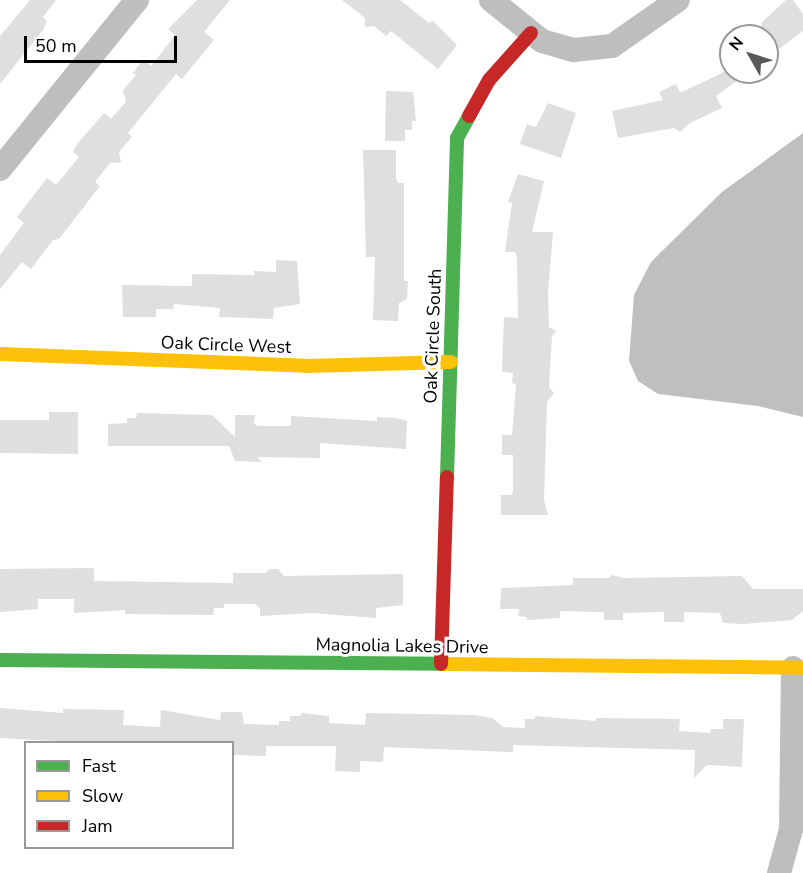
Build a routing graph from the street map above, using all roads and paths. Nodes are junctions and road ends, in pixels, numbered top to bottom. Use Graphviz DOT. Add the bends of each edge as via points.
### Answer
graph roads {
  1 [pos="137,0"];
  2 [pos="491,0"];
  3 [pos="678,0"];
  4 [pos="531,33"];
  5 [pos="0,169"];
  6 [pos="0,354"];
  7 [pos="451,362"];
  8 [pos="0,660"];
  9 [pos="441,664"];
  10 [pos="798,668"];
  11 [pos="779,873"];
  1 -- 5 [label="street"];
  2 -- 4 [label="street"];
  3 -- 4 [label="street" via="612,46 574,50 542,41"];
  4 -- 7 [label="street, Oak Circle South" via="489,80 457,138"];
  6 -- 7 [label="street, Oak Circle West" via="306,366"];
  7 -- 9 [label="street, Oak Circle South"];
  8 -- 9 [label="street, Magnolia Lakes Drive"];
  9 -- 10 [label="street, Magnolia Lakes Drive"];
  10 -- 11 [label="street" via="791,829"];
}
